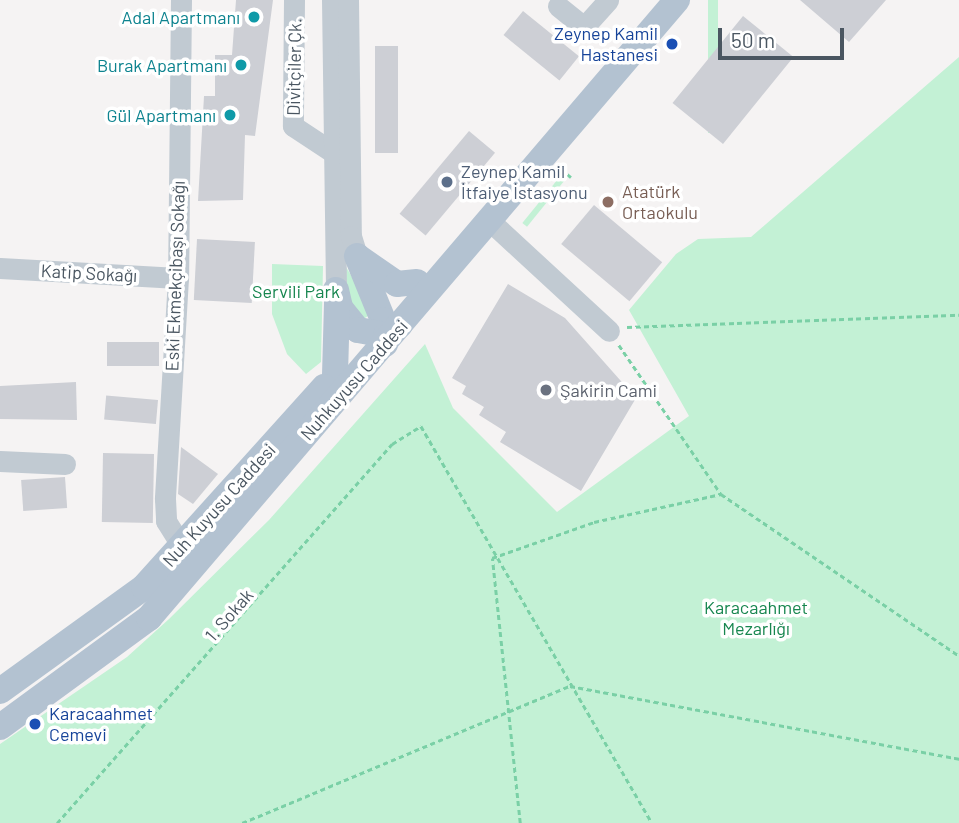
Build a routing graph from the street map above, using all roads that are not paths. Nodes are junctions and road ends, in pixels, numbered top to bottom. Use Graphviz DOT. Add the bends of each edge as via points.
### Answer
graph roads {
  1 [pos="181,0"];
  2 [pos="294,0"];
  3 [pos="332,0"];
  4 [pos="348,0"];
  5 [pos="608,0"];
  6 [pos="654,0"];
  7 [pos="677,0"];
  8 [pos="558,6"];
  9 [pos="334,153"];
  10 [pos="491,196"];
  11 [pos="492,223"];
  12 [pos="463,230"];
  13 [pos="357,256"];
  14 [pos="0,268"];
  15 [pos="178,278"];
  16 [pos="417,282"];
  17 [pos="336,290"];
  18 [pos="386,331"];
  19 [pos="609,331"];
  20 [pos="335,375"];
  21 [pos="0,461"];
  22 [pos="65,464"];
  23 [pos="182,547"];
  24 [pos="0,691"];
  25 [pos="0,727"];
  1 -- 15 [label="street, Eski Ekmekçibaşı Sokağı"];
  2 -- 9 [label="street, Divitçiler Çk." via="293,127"];
  3 -- 9 [label="street"];
  4 -- 13 [label="street" via="351,236"];
  5 -- 8 [label="street" via="584,27"];
  6 -- 10 [label="main road, Nuh Kuyusu Caddesi"];
  7 -- 11 [label="main road, Nuhkuyusu Caddesi"];
  9 -- 17 [label="street"];
  10 -- 11 [label="main road"];
  10 -- 12 [label="main road, Nuh Kuyusu Caddesi"];
  11 -- 12 [label="main road"];
  11 -- 18 [label="main road, Nuhkuyusu Caddesi"];
  11 -- 19 [label="street"];
  12 -- 16 [label="main road, Nuh Kuyusu Caddesi"];
  13 -- 16 [label="main road" via="397,284"];
  13 -- 18 [label="main road"];
  14 -- 15 [label="street, Katip Sokağı"];
  15 -- 23 [label="street, Eski Ekmekçibaşı Sokağı" via="165,499 166,521"];
  16 -- 18 [label="main road, Nuh Kuyusu Caddesi"];
  17 -- 18 [label="main road" via="344,316"];
  17 -- 20 [label="main road"];
  18 -- 20 [label="main road, Nuh Kuyusu Caddesi"];
  18 -- 25 [label="main road, Nuhkuyusu Caddesi" via="149,618"];
  20 -- 23 [label="main road, Nuh Kuyusu Caddesi"];
  21 -- 22 [label="street"];
  23 -- 24 [label="main road, Nuh Kuyusu Caddesi" via="105,620"];
}
